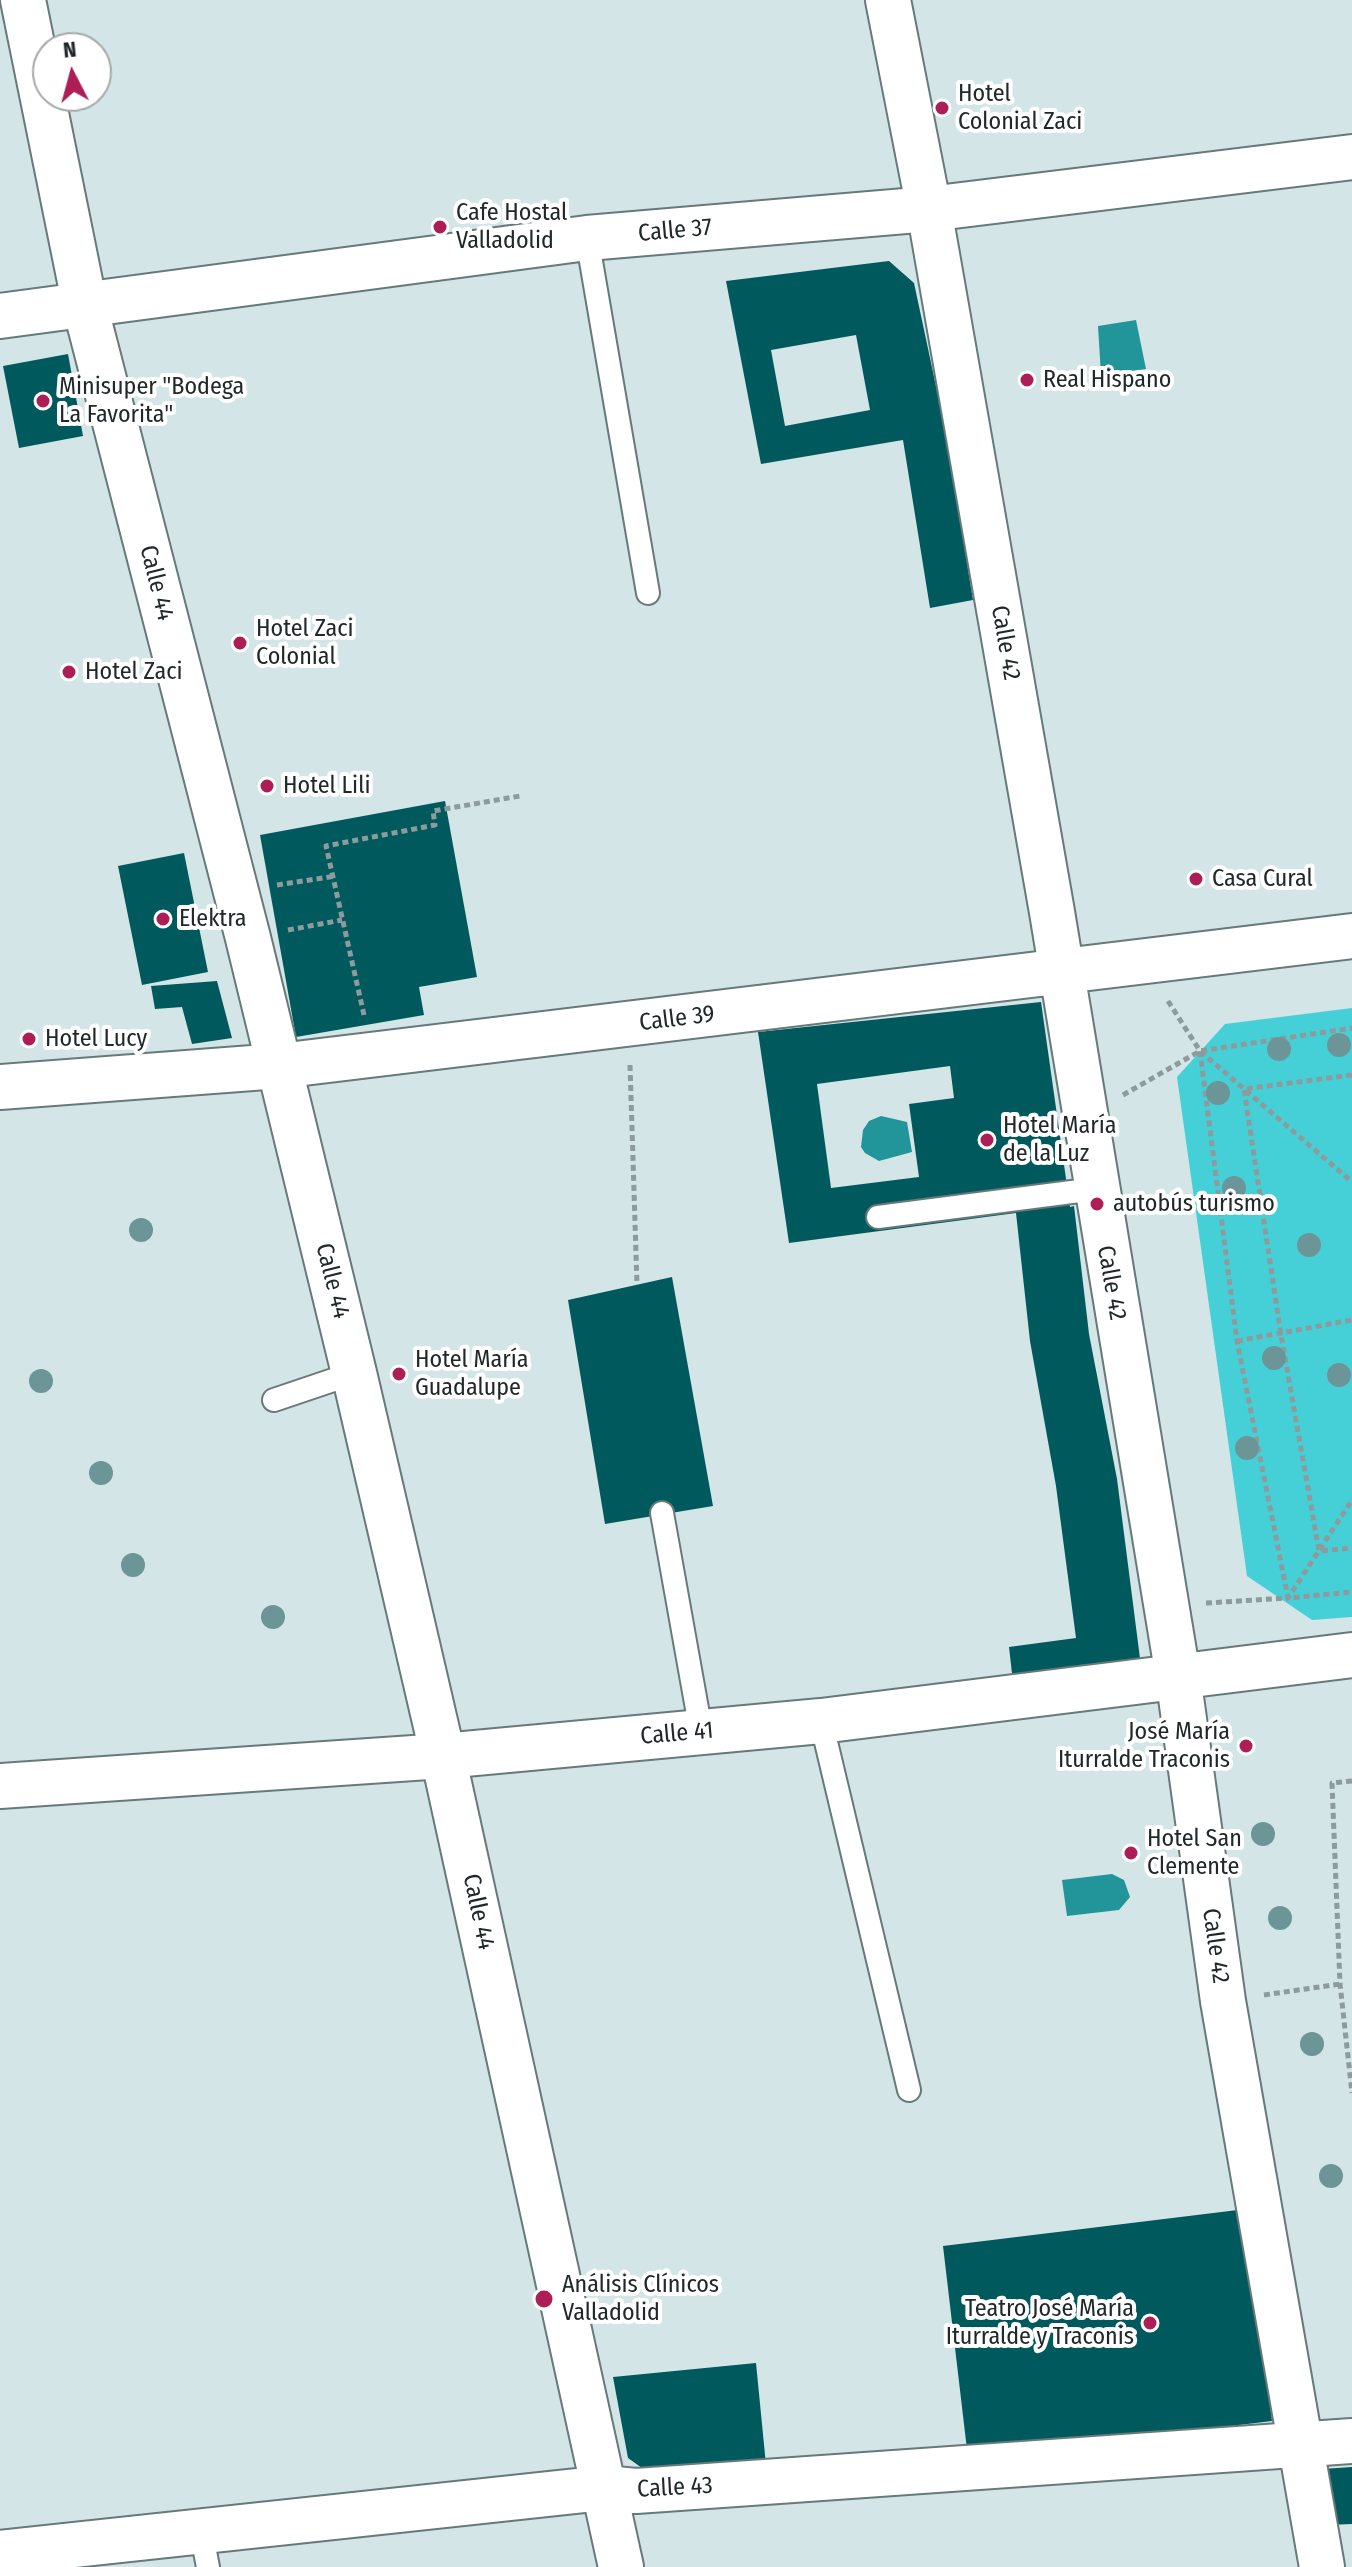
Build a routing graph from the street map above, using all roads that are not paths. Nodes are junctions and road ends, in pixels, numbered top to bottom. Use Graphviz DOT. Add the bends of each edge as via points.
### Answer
graph roads {
  1 [pos="23,0"];
  2 [pos="888,0"];
  3 [pos="1352,157"];
  4 [pos="929,209"];
  5 [pos="587,238"];
  6 [pos="85,306"];
  7 [pos="0,316"];
  8 [pos="648,593"];
  9 [pos="1352,936"];
  10 [pos="1060,971"];
  11 [pos="279,1066"];
  12 [pos="0,1087"];
  13 [pos="1095,1189"];
  14 [pos="878,1217"];
  15 [pos="354,1373"];
  16 [pos="274,1400"];
  17 [pos="662,1513"];
  18 [pos="1352,1655"];
  19 [pos="1178,1676"];
  20 [pos="821,1721"];
  21 [pos="701,1731"];
  22 [pos="443,1756"];
  23 [pos="0,1786"];
  24 [pos="909,2090"];
  25 [pos="1352,2441"];
  26 [pos="1301,2446"];
  27 [pos="604,2488"];
  28 [pos="205,2549"];
  29 [pos="0,2553"];
  30 [pos="621,2567"];
  31 [pos="1322,2567"];
  1 -- 6 [label="street, Calle 44"];
  2 -- 4 [label="street, Calle 42"];
  3 -- 4 [label="street, Calle 37"];
  4 -- 5 [label="street, Calle 37"];
  4 -- 10 [label="street, Calle 42"];
  5 -- 6 [label="street, Calle 37"];
  5 -- 8 [label="lane"];
  6 -- 7 [label="street, Calle 37"];
  6 -- 11 [label="street, Calle 44"];
  9 -- 10 [label="street, Calle 39"];
  10 -- 11 [label="street, Calle 39"];
  10 -- 13 [label="street, Calle 42"];
  11 -- 12 [label="street, Calle 39"];
  11 -- 15 [label="street, Calle 44"];
  13 -- 14 [label="lane"];
  13 -- 19 [label="street, Calle 42"];
  15 -- 16 [label="lane"];
  15 -- 22 [label="street, Calle 44"];
  17 -- 21 [label="lane"];
  18 -- 19 [label="street, Calle 41"];
  19 -- 20 [label="street, Calle 41"];
  19 -- 26 [label="street, Calle 42" via="1223,2001"];
  20 -- 21 [label="street, Calle 41"];
  20 -- 24 [label="lane"];
  21 -- 22 [label="street, Calle 41"];
  22 -- 23 [label="street, Calle 41"];
  22 -- 27 [label="street, Calle 44"];
  25 -- 26 [label="street, Calle 43"];
  26 -- 27 [label="street, Calle 43" via="636,2491"];
  26 -- 31 [label="street, Calle 42"];
  27 -- 28 [label="street, Calle 43"];
  27 -- 30 [label="street, Calle 44"];
  28 -- 29 [label="street, Calle 43"];
}
